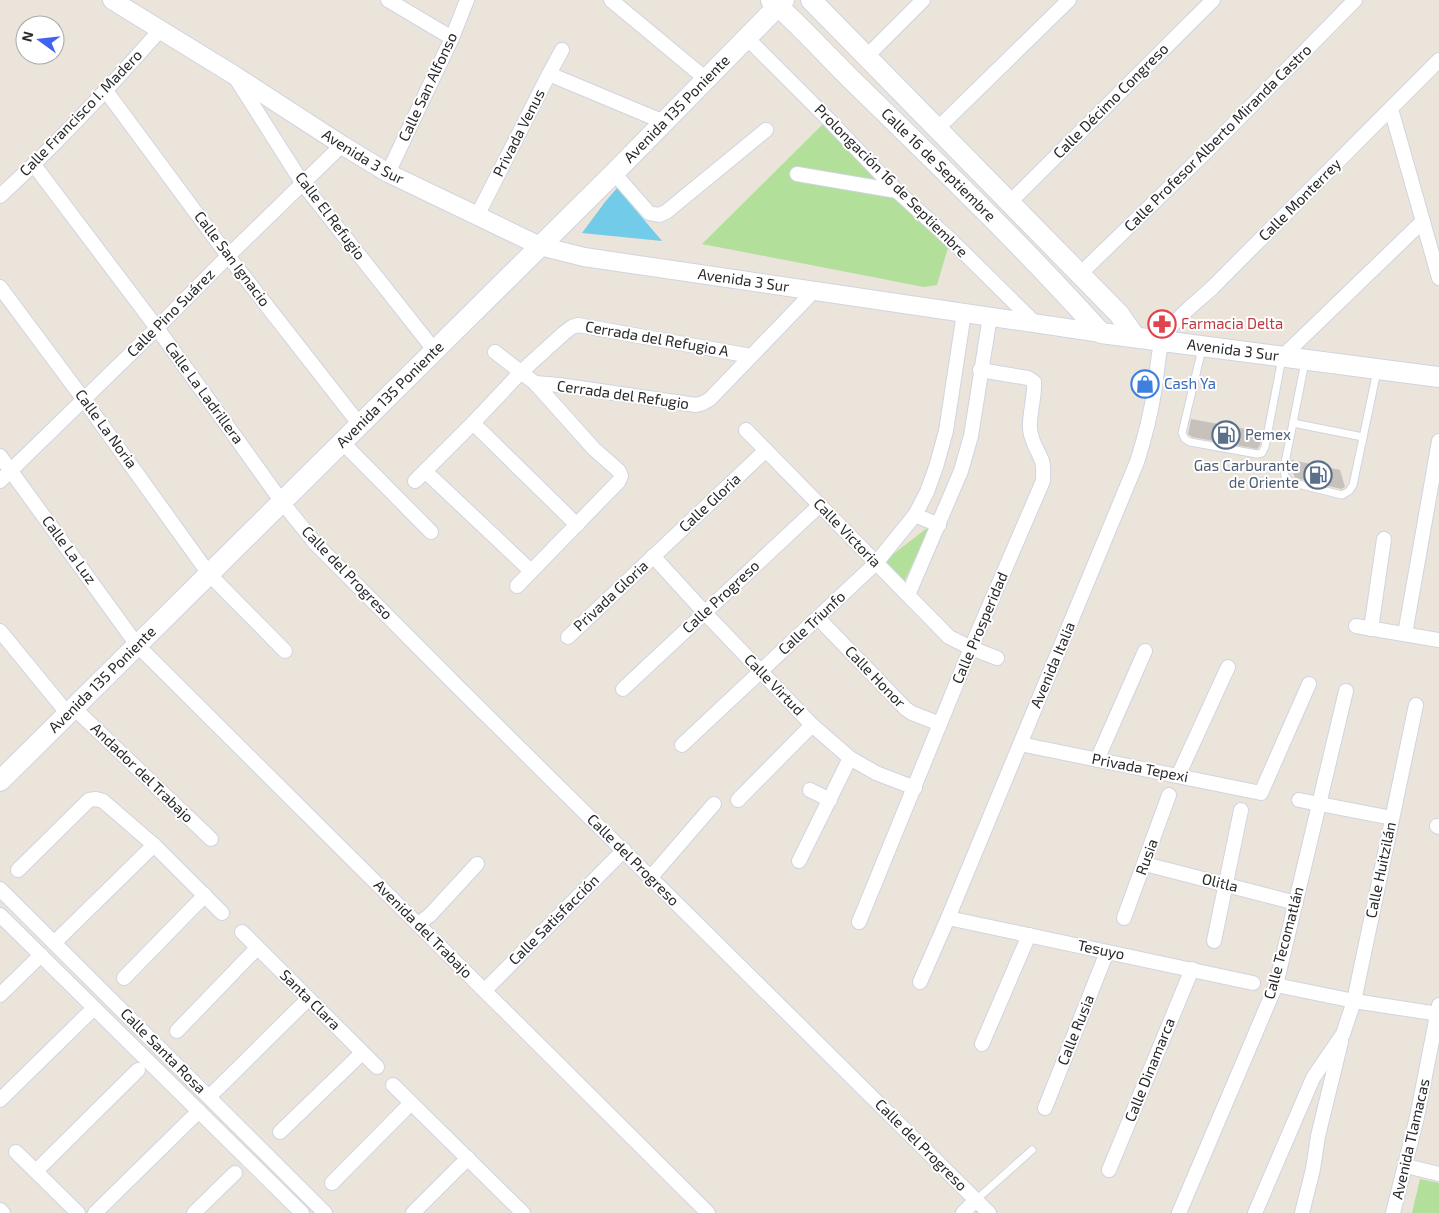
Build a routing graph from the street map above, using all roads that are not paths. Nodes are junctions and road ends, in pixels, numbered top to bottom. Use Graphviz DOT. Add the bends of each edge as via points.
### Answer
graph roads {
  1 [pos="112,0"];
  2 [pos="388,0"];
  3 [pos="467,0"];
  4 [pos="611,0"];
  5 [pos="811,0"];
  6 [pos="923,0"];
  7 [pos="1069,0"];
  8 [pos="1213,0"];
  9 [pos="1356,0"];
  10 [pos="778,2"];
  11 [pos="161,29"];
  12 [pos="452,38"];
  13 [pos="747,38"];
  14 [pos="562,50"];
  15 [pos="867,56"];
  16 [pos="1439,60"];
  17 [pos="234,74"];
  18 [pos="549,74"];
  19 [pos="706,80"];
  20 [pos="106,91"];
  21 [pos="1391,109"];
  22 [pos="664,122"];
  23 [pos="937,128"];
  24 [pos="766,130"];
  25 [pos="342,145"];
  26 [pos="34,165"];
  27 [pos="388,173"];
  28 [pos="614,173"];
  29 [pos="797,174"];
  30 [pos="303,184"];
  31 [pos="897,191"];
  32 [pos="0,196"];
  33 [pos="1010,202"];
  34 [pos="477,216"];
  35 [pos="1423,221"];
  36 [pos="540,246"];
  37 [pos="228,256"];
  38 [pos="1080,274"];
  39 [pos="1439,278"];
  40 [pos="0,287"];
  41 [pos="814,291"];
  42 [pos="964,313"];
  43 [pos="990,316"];
  44 [pos="1035,323"];
  45 [pos="158,328"];
  46 [pos="1101,333"];
  47 [pos="1135,337"];
  48 [pos="1162,341"];
  49 [pos="1203,346"];
  50 [pos="435,350"];
  51 [pos="495,352"];
  52 [pos="751,356"];
  53 [pos="1282,356"];
  54 [pos="1305,359"];
  55 [pos="1377,369"];
  56 [pos="980,370"];
  57 [pos="521,372"];
  58 [pos="1439,377"];
  59 [pos="535,383"];
  60 [pos="84,400"];
  61 [pos="473,423"];
  62 [pos="1293,423"];
  63 [pos="360,425"];
  64 [pos="746,430"];
  65 [pos="1363,437"];
  66 [pos="1439,441"];
  67 [pos="342,442"];
  68 [pos="766,450"];
  69 [pos="0,456"];
  70 [pos="11,470"];
  71 [pos="0,481"];
  72 [pos="1435,482"];
  73 [pos="282,502"];
  74 [pos="820,505"];
  75 [pos="915,515"];
  76 [pos="577,525"];
  77 [pos="939,525"];
  78 [pos="431,532"];
  79 [pos="1384,539"];
  80 [pos="653,556"];
  81 [pos="876,563"];
  82 [pos="531,571"];
  83 [pos="210,574"];
  84 [pos="517,586"];
  85 [pos="908,595"];
  86 [pos="705,613"];
  87 [pos="818,618"];
  88 [pos="1356,626"];
  89 [pos="1371,629"];
  90 [pos="0,631"];
  91 [pos="1405,634"];
  92 [pos="568,636"];
  93 [pos="1439,640"];
  94 [pos="137,645"];
  95 [pos="971,648"];
  96 [pos="284,651"];
  97 [pos="1145,651"];
  98 [pos="997,658"];
  99 [pos="1228,668"];
  100 [pos="761,672"];
  101 [pos="1309,684"];
  102 [pos="623,689"];
  103 [pos="1346,691"];
  104 [pos="1416,705"];
  105 [pos="71,711"];
  106 [pos="940,724"];
  107 [pos="812,725"];
  108 [pos="1020,744"];
  109 [pos="682,745"];
  110 [pos="850,758"];
  111 [pos="1097,760"];
  112 [pos="1178,776"];
  113 [pos="0,781"];
  114 [pos="915,788"];
  115 [pos="810,790"];
  116 [pos="1169,795"];
  117 [pos="738,800"];
  118 [pos="830,800"];
  119 [pos="1298,800"];
  120 [pos="714,804"];
  121 [pos="1319,804"];
  122 [pos="1241,810"];
  123 [pos="1392,818"];
  124 [pos="211,839"];
  125 [pos="154,845"];
  126 [pos="624,850"];
  127 [pos="799,862"];
  128 [pos="477,864"];
  129 [pos="1144,864"];
  130 [pos="18,870"];
  131 [pos="651,877"];
  132 [pos="1226,885"];
  133 [pos="0,889"];
  134 [pos="204,895"];
  135 [pos="1296,903"];
  136 [pos="222,913"];
  137 [pos="0,915"];
  138 [pos="948,918"];
  139 [pos="1124,918"];
  140 [pos="859,922"];
  141 [pos="418,924"];
  142 [pos="242,932"];
  143 [pos="1029,935"];
  144 [pos="1214,941"];
  145 [pos="54,943"];
  146 [pos="257,948"];
  147 [pos="1107,952"];
  148 [pos="41,955"];
  149 [pos="1192,969"];
  150 [pos="124,978"];
  151 [pos="920,982"];
  152 [pos="1253,983"];
  153 [pos="1276,985"];
  154 [pos="485,990"];
  155 [pos="0,995"];
  156 [pos="308,999"];
  157 [pos="1354,1001"];
  158 [pos="94,1008"];
  159 [pos="1438,1011"];
  160 [pos="177,1031"];
  161 [pos="1343,1034"];
  162 [pos="982,1044"];
  163 [pos="362,1053"];
  164 [pos="377,1068"];
  165 [pos="1433,1069"];
  166 [pos="138,1070"];
  167 [pos="393,1085"];
  168 [pos="208,1096"];
  169 [pos="0,1100"];
  170 [pos="411,1103"];
  171 [pos="1046,1108"];
  172 [pos="199,1111"];
  173 [pos="236,1123"];
  174 [pos="280,1132"];
  175 [pos="223,1135"];
  176 [pos="1032,1150"];
  177 [pos="16,1152"];
  178 [pos="468,1158"];
  179 [pos="1406,1166"];
  180 [pos="1108,1170"];
  181 [pos="36,1171"];
  182 [pos="236,1173"];
  183 [pos="1439,1174"];
  184 [pos="332,1183"];
  185 [pos="976,1200"];
  186 [pos="0,1210"];
  187 [pos="3,1213"];
  188 [pos="78,1213"];
  189 [pos="96,1213"];
  190 [pos="194,1213"];
  191 [pos="302,1213"];
  192 [pos="325,1213"];
  193 [pos="413,1213"];
  194 [pos="523,1213"];
  195 [pos="708,1213"];
  196 [pos="963,1213"];
  197 [pos="989,1213"];
  198 [pos="1179,1213"];
  199 [pos="1255,1213"];
  200 [pos="1302,1213"];
  201 [pos="1394,1213"];
  1 -- 11 [label="street, Avenida 3 Sur"];
  2 -- 12 [label="street"];
  3 -- 12 [label="street, Calle San Alfonso"];
  4 -- 19 [label="street"];
  5 -- 15 [label="main road, Calle 16 de Septiembre"];
  6 -- 15 [label="street"];
  7 -- 23 [label="street"];
  8 -- 33 [label="street, Calle Décimo Congreso"];
  9 -- 38 [label="street, Calle Profesor Alberto Miranda Castro"];
  10 -- 13 [label="main road, Avenida 135 Poniente"];
  10 -- 46 [label="main road, Calle 16 de Septiembre" via="847,76 1060,287"];
  11 -- 17 [label="street, Avenida 3 Sur"];
  11 -- 20 [label="street, Calle Francisco I. Madero"];
  12 -- 27 [label="street, Calle San Alfonso"];
  13 -- 19 [label="main road, Avenida 135 Poniente"];
  13 -- 31 [label="street, Prolongación 16 de Septiembre"];
  14 -- 18 [label="street, Privada Venus"];
  15 -- 23 [label="main road, Calle 16 de Septiembre"];
  16 -- 21 [label="street, Calle Monterrey"];
  17 -- 25 [label="street, Avenida 3 Sur"];
  17 -- 30 [label="street, Calle El Refugio"];
  18 -- 22 [label="street"];
  18 -- 34 [label="street, Privada Venus"];
  19 -- 22 [label="main road, Avenida 135 Poniente"];
  20 -- 26 [label="street, Calle Francisco I. Madero"];
  20 -- 37 [label="street, Calle San Ignacio"];
  21 -- 35 [label="street"];
  21 -- 48 [label="street, Calle Monterrey" via="1181,316"];
  22 -- 28 [label="main road, Avenida 135 Poniente"];
  23 -- 33 [label="main road, Calle 16 de Septiembre"];
  24 -- 28 [label="street" via="659,215 650,213"];
  25 -- 27 [label="street, Avenida 3 Sur"];
  25 -- 30 [label="street, Calle Pino Suárez"];
  26 -- 32 [label="street, Calle Francisco I. Madero"];
  26 -- 45 [label="street, Calle La Ladrillera"];
  27 -- 34 [label="street, Avenida 3 Sur"];
  28 -- 36 [label="main road, Avenida 135 Poniente"];
  29 -- 31 [label="street"];
  30 -- 37 [label="street, Calle Pino Suárez"];
  30 -- 50 [label="street, Calle El Refugio"];
  31 -- 44 [label="street, Prolongación 16 de Septiembre"];
  33 -- 38 [label="main road, Calle 16 de Septiembre"];
  34 -- 36 [label="street, Avenida 3 Sur"];
  35 -- 39 [label="street"];
  35 -- 53 [label="street"];
  36 -- 41 [label="street, Avenida 3 Sur" via="584,257"];
  36 -- 50 [label="main road, Avenida 135 Poniente"];
  37 -- 45 [label="street, Calle Pino Suárez"];
  37 -- 63 [label="street, Calle San Ignacio"];
  38 -- 47 [label="main road, Calle 16 de Septiembre" via="1119,314"];
  40 -- 60 [label="street, Calle La Noria"];
  41 -- 42 [label="street, Avenida 3 Sur"];
  41 -- 52 [label="street, Cerrada del Refugio"];
  42 -- 43 [label="street, Avenida 3 Sur"];
  42 -- 75 [label="street, Calle Triunfo" via="946,431 927,492"];
  43 -- 44 [label="street, Avenida 3 Sur"];
  43 -- 56 [label="street"];
  44 -- 46 [label="street, Avenida 3 Sur"];
  45 -- 60 [label="street, Calle Pino Suárez"];
  45 -- 73 [label="street, Calle La Ladrillera"];
  46 -- 47 [label="main road, Avenida 3 Sur"];
  47 -- 48 [label="main road, Avenida 3 Sur"];
  48 -- 49 [label="main road, Avenida 3 Sur"];
  48 -- 108 [label="street, Avenida Italia" via="1152,407 1137,462"];
  49 -- 53 [label="main road, Avenida 3 Sur"];
  49 -- 53 [label="lane" via="1182,433 1190,442 1257,454 1262,453 1265,447"];
  50 -- 63 [label="main road, Avenida 135 Poniente"];
  51 -- 57 [label="street"];
  52 -- 57 [label="street, Cerrada del Refugio A" via="578,325 564,333"];
  52 -- 59 [label="street, Cerrada del Refugio" via="710,399 696,405"];
  53 -- 54 [label="main road, Avenida 3 Sur"];
  54 -- 55 [label="main road, Avenida 3 Sur"];
  54 -- 62 [label="lane"];
  55 -- 58 [label="main road, Avenida 3 Sur"];
  55 -- 65 [label="lane"];
  56 -- 77 [label="street" via="971,436"];
  56 -- 95 [label="street, Calle Prosperidad" via="1028,378 1034,382 1030,428 1033,446 1043,462 1044,471 1043,481"];
  57 -- 59 [label="street"];
  57 -- 61 [label="street, Cerrada del Refugio A"];
  59 -- 76 [label="street" via="621,476"];
  60 -- 70 [label="street, Calle Pino Suárez"];
  60 -- 83 [label="street, Calle La Noria"];
  61 -- 76 [label="street"];
  61 -- 82 [label="street, Cerrada del Refugio A" via="420,476"];
  62 -- 65 [label="lane"];
  62 -- 65 [label="lane" via="1284,476 1290,482 1342,494 1353,485"];
  63 -- 67 [label="main road, Avenida 135 Poniente"];
  64 -- 68 [label="street, Calle Victoria"];
  66 -- 72 [label="street"];
  67 -- 73 [label="main road, Avenida 135 Poniente"];
  67 -- 78 [label="street"];
  68 -- 74 [label="street, Calle Victoria"];
  68 -- 80 [label="street, Calle Gloria"];
  69 -- 70 [label="street, Calle La Luz"];
  70 -- 71 [label="street, Calle Pino Suárez"];
  70 -- 94 [label="street, Calle La Luz"];
  72 -- 91 [label="street"];
  73 -- 83 [label="main road, Avenida 135 Poniente"];
  73 -- 126 [label="street, Calle del Progreso" via="315,543"];
  74 -- 81 [label="street, Calle Victoria"];
  74 -- 86 [label="street, Calle Progreso"];
  75 -- 77 [label="street"];
  75 -- 81 [label="street, Calle Triunfo"];
  76 -- 82 [label="street"];
  77 -- 85 [label="street"];
  79 -- 89 [label="street"];
  80 -- 86 [label="street, Calle Virtud"];
  80 -- 92 [label="street, Privada Gloria"];
  81 -- 85 [label="street, Calle Victoria"];
  81 -- 87 [label="street, Calle Triunfo"];
  82 -- 84 [label="street"];
  83 -- 94 [label="main road, Avenida 135 Poniente"];
  83 -- 96 [label="street, Calle La Noria"];
  85 -- 95 [label="street, Calle Victoria" via="949,637"];
  86 -- 100 [label="street, Calle Virtud"];
  86 -- 102 [label="street, Calle Progreso"];
  87 -- 100 [label="street, Calle Triunfo"];
  87 -- 106 [label="street, Calle Honor" via="906,709"];
  88 -- 89 [label="street"];
  89 -- 91 [label="street"];
  90 -- 105 [label="street, Andador del Trabajo"];
  91 -- 93 [label="street"];
  94 -- 105 [label="main road, Avenida 135 Poniente"];
  94 -- 141 [label="street, Avenida del Trabajo"];
  95 -- 98 [label="street"];
  95 -- 106 [label="street, Calle Prosperidad"];
  97 -- 111 [label="street"];
  99 -- 112 [label="street"];
  100 -- 107 [label="street, Calle Virtud"];
  100 -- 109 [label="street, Calle Triunfo"];
  101 -- 112 [label="street, Privada Tepexi" via="1261,793"];
  103 -- 121 [label="street, Calle Tecomatlán"];
  104 -- 123 [label="street, Calle Huitzilán"];
  105 -- 113 [label="main road, Avenida 135 Poniente"];
  105 -- 124 [label="street, Andador del Trabajo"];
  106 -- 114 [label="street, Calle Prosperidad"];
  107 -- 110 [label="street, Calle Virtud"];
  107 -- 117 [label="street"];
  108 -- 111 [label="street, Privada Tepexi"];
  108 -- 138 [label="street, Avenida Italia"];
  110 -- 114 [label="street, Calle Virtud"];
  110 -- 118 [label="street"];
  111 -- 112 [label="street, Privada Tepexi"];
  114 -- 140 [label="street, Calle Prosperidad"];
  115 -- 118 [label="street"];
  116 -- 129 [label="street, Rusia"];
  118 -- 127 [label="street"];
  119 -- 121 [label="street"];
  120 -- 131 [label="street"];
  121 -- 123 [label="street"];
  121 -- 135 [label="street, Calle Tecomatlán"];
  122 -- 132 [label="street"];
  123 -- 157 [label="street, Calle Huitzilán"];
  125 -- 130 [label="street" via="103,801 89,800"];
  125 -- 134 [label="street"];
  125 -- 145 [label="street"];
  126 -- 131 [label="street, Calle del Progreso"];
  126 -- 154 [label="street, Calle Satisfacción"];
  128 -- 141 [label="street"];
  129 -- 132 [label="street, Olitla"];
  129 -- 139 [label="street, Rusia"];
  131 -- 185 [label="street, Calle del Progreso"];
  132 -- 135 [label="street, Olitla"];
  132 -- 144 [label="street"];
  133 -- 145 [label="street, Calle Santa Rosa"];
  134 -- 136 [label="street"];
  134 -- 150 [label="street"];
  135 -- 153 [label="street, Calle Tecomatlán"];
  137 -- 148 [label="street, Calle Santa Rosa"];
  138 -- 143 [label="street, Tesuyo"];
  138 -- 151 [label="street, Avenida Italia"];
  141 -- 154 [label="street, Avenida del Trabajo"];
  142 -- 146 [label="street, Santa Clara"];
  143 -- 147 [label="street, Tesuyo"];
  143 -- 162 [label="street"];
  145 -- 168 [label="street, Calle Santa Rosa"];
  146 -- 156 [label="street, Santa Clara"];
  146 -- 160 [label="street"];
  147 -- 149 [label="street, Tesuyo"];
  147 -- 171 [label="street, Calle Rusia"];
  148 -- 155 [label="street"];
  148 -- 158 [label="street, Calle Santa Rosa"];
  149 -- 152 [label="street, Tesuyo"];
  149 -- 180 [label="street, Calle Dinamarca"];
  153 -- 157 [label="street"];
  153 -- 198 [label="street, Calle Tecomatlán"];
  154 -- 195 [label="street, Avenida del Trabajo"];
  156 -- 163 [label="street, Santa Clara"];
  156 -- 168 [label="street"];
  157 -- 159 [label="street"];
  157 -- 161 [label="street, Calle Huitzilán"];
  158 -- 169 [label="street"];
  158 -- 172 [label="street, Calle Santa Rosa"];
  159 -- 165 [label="street, Avenida Tlamacas"];
  161 -- 199 [label="street, Calle Huitzilán" via="1313,1078"];
  161 -- 200 [label="street, Calle Huitzilán"];
  163 -- 164 [label="street, Santa Clara"];
  163 -- 174 [label="street"];
  165 -- 179 [label="street, Avenida Tlamacas"];
  166 -- 181 [label="street"];
  167 -- 170 [label="street"];
  168 -- 173 [label="street, Calle Santa Rosa"];
  170 -- 178 [label="street"];
  170 -- 184 [label="street"];
  172 -- 175 [label="street, Calle Santa Rosa"];
  172 -- 189 [label="street"];
  173 -- 175 [label="street"];
  173 -- 192 [label="street, Calle Santa Rosa"];
  175 -- 191 [label="street, Calle Santa Rosa"];
  176 -- 185 [label="lane"];
  177 -- 181 [label="street"];
  178 -- 193 [label="street"];
  178 -- 194 [label="street"];
  179 -- 183 [label="street"];
  179 -- 201 [label="street, Avenida Tlamacas"];
  181 -- 188 [label="street"];
  182 -- 190 [label="street"];
  185 -- 196 [label="street"];
  185 -- 197 [label="street, Calle del Progreso"];
  186 -- 187 [label="street"];
}
